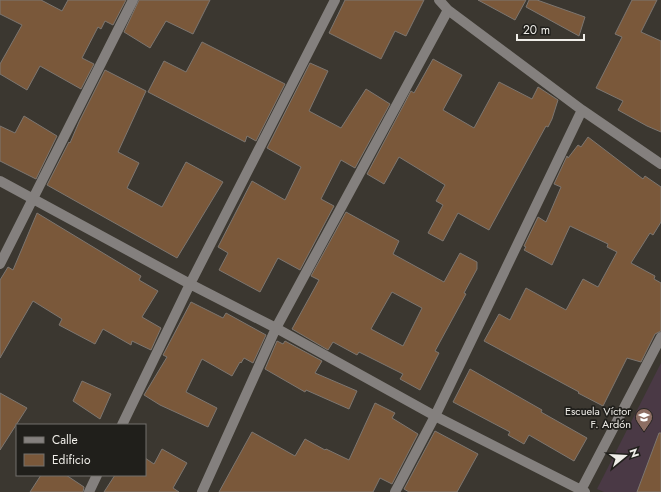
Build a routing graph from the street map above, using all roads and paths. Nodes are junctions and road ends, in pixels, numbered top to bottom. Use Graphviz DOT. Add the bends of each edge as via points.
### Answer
graph roads {
  1 [pos="133,0"];
  2 [pos="335,0"];
  3 [pos="439,0"];
  4 [pos="448,10"];
  5 [pos="582,110"];
  6 [pos="661,164"];
  7 [pos="0,181"];
  8 [pos="34,199"];
  9 [pos="0,264"];
  10 [pos="190,284"];
  11 [pos="276,328"];
  12 [pos="661,337"];
  13 [pos="435,416"];
  14 [pos="122,424"];
  15 [pos="97,476"];
  16 [pos="583,491"];
  17 [pos="89,492"];
  18 [pos="202,492"];
  19 [pos="395,492"];
  1 -- 8 [label="street"];
  2 -- 10 [label="street"];
  3 -- 4 [label="street"];
  4 -- 5 [label="street"];
  4 -- 11 [label="street"];
  5 -- 6 [label="street"];
  5 -- 13 [label="street"];
  7 -- 8 [label="street"];
  8 -- 9 [label="street"];
  8 -- 10 [label="street"];
  10 -- 11 [label="street"];
  10 -- 14 [label="street"];
  11 -- 13 [label="street"];
  11 -- 18 [label="street"];
  12 -- 16 [label="street"];
  13 -- 16 [label="street"];
  13 -- 19 [label="street"];
  15 -- 17 [label="street"];
}
